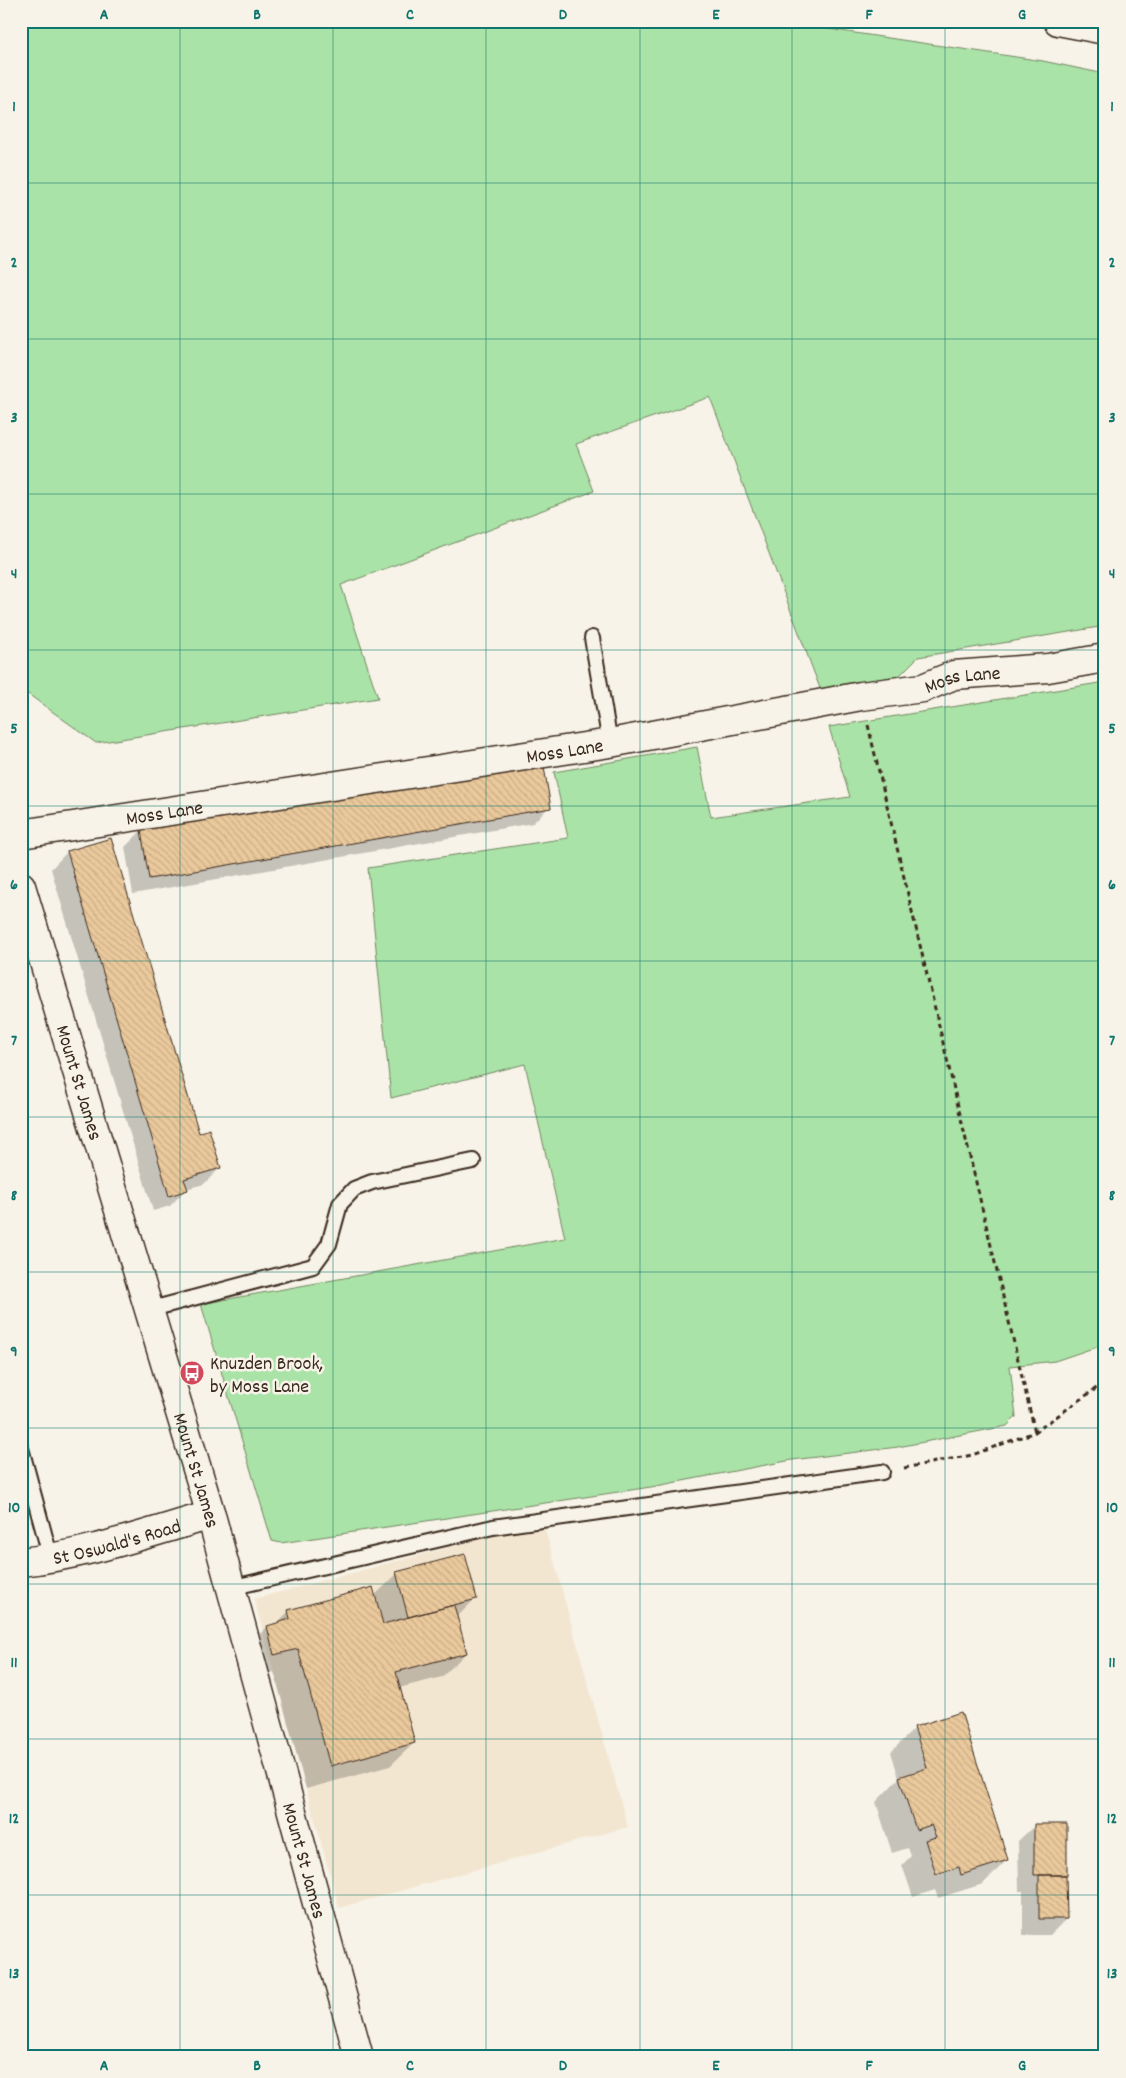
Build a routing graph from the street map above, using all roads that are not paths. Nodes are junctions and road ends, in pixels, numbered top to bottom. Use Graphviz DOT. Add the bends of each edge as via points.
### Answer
graph roads {
  1 [pos="1058,21"];
  2 [pos="1105,30"];
  3 [pos="592,638"];
  4 [pos="1105,658"];
  5 [pos="610,743"];
  6 [pos="21,834"];
  7 [pos="21,886"];
  8 [pos="473,1161"];
  9 [pos="148,1310"];
  10 [pos="21,1448"];
  11 [pos="882,1472"];
  12 [pos="211,1515"];
  13 [pos="51,1559"];
  14 [pos="21,1562"];
  15 [pos="230,1588"];
  16 [pos="359,2057"];
  1 -- 2 [label="main road"];
  3 -- 5 [label="lane"];
  4 -- 5 [label="main road, Moss Lane" via="1048,668 954,675 923,688 861,696"];
  5 -- 6 [label="main road, Moss Lane"];
  7 -- 9 [label="main road, Mount St James"];
  8 -- 9 [label="lane" via="372,1182 354,1189 340,1204 329,1244 313,1266"];
  9 -- 12 [label="main road, Mount St James"];
  10 -- 13 [label="lane"];
  11 -- 15 [label="lane" via="493,1527"];
  12 -- 13 [label="main road, St Oswald's Road"];
  12 -- 15 [label="main road, Mount St James"];
  13 -- 14 [label="main road, St Oswald's Road"];
  15 -- 16 [label="main road, Mount St James"];
}
